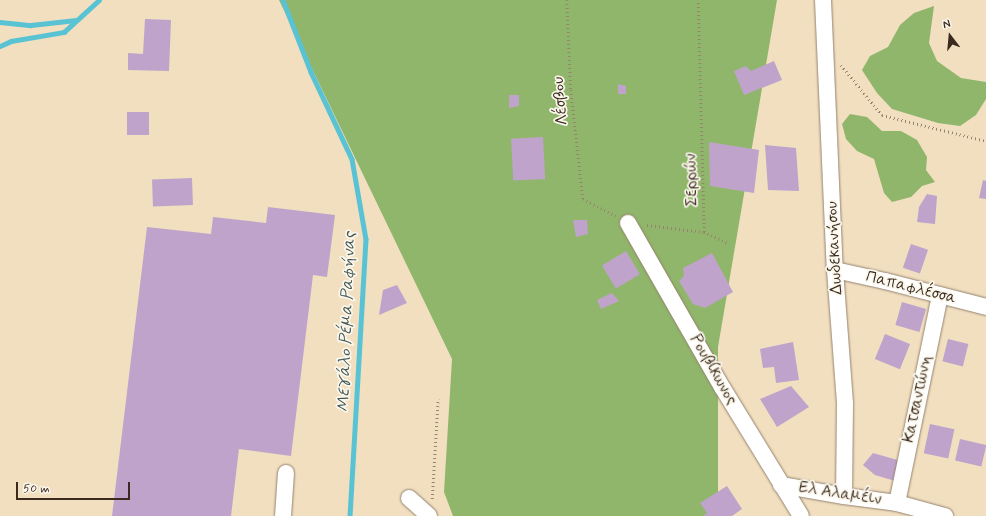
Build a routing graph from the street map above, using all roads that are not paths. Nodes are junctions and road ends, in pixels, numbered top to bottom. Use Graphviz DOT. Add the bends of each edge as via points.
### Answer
graph roads {
  1 [pos="823,0"];
  2 [pos="628,223"];
  3 [pos="835,270"];
  4 [pos="940,295"];
  5 [pos="986,307"];
  6 [pos="286,473"];
  7 [pos="781,485"];
  8 [pos="844,496"];
  9 [pos="409,498"];
  10 [pos="896,503"];
  11 [pos="431,508"];
  12 [pos="283,516"];
  13 [pos="802,516"];
  14 [pos="945,516"];
  1 -- 3 [label="street, Δωδεκανήσου"];
  2 -- 7 [label="street, Ρουβίκωνος"];
  3 -- 4 [label="street, Παπαφλέσσα"];
  3 -- 8 [label="street, Δωδεκανήσου" via="845,403"];
  4 -- 5 [label="street, Παπαφλέσσα"];
  4 -- 10 [label="street, Κατσαντώνη"];
  6 -- 12 [label="street"];
  7 -- 8 [label="street, Ελ Αλαμέιν"];
  7 -- 13 [label="street, Ρουβίκωνος"];
  8 -- 10 [label="street, Ελ Αλαμέιν"];
  9 -- 11 [label="street"];
  10 -- 14 [label="street, Ελ Αλαμέιν"];
}
